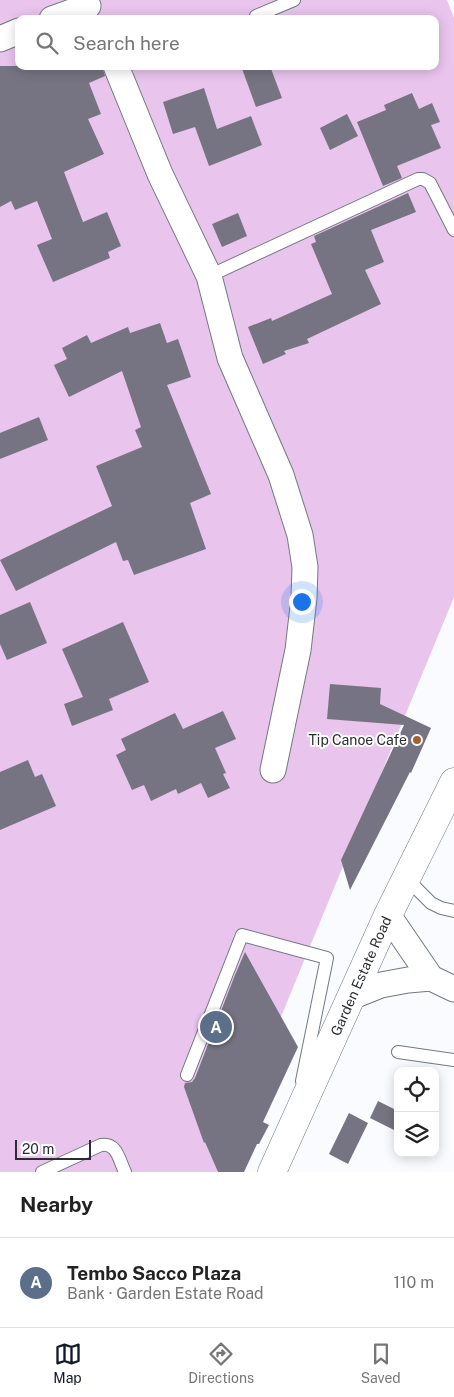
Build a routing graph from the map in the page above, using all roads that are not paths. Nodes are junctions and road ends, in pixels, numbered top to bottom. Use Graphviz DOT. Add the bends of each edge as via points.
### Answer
graph roads {
  1 [pos="294,0"];
  2 [pos="89,8"];
  3 [pos="65,15"];
  4 [pos="258,15"];
  5 [pos="15,33"];
  6 [pos="0,39"];
  7 [pos="118,70"];
  8 [pos="454,230"];
  9 [pos="209,276"];
  10 [pos="273,770"];
  11 [pos="454,782"];
  12 [pos="406,878"];
  13 [pos="454,911"];
  14 [pos="388,915"];
  15 [pos="431,978"];
  16 [pos="454,989"];
  17 [pos="351,997"];
  18 [pos="398,1052"];
  19 [pos="454,1060"];
  20 [pos="188,1076"];
  21 [pos="292,1130"];
  22 [pos="42,1172"];
  23 [pos="125,1172"];
  24 [pos="272,1172"];
  1 -- 4 [label="lane"];
  2 -- 3 [label="street"];
  5 -- 6 [label="street"];
  7 -- 9 [label="street" via="160,174"];
  8 -- 9 [label="lane" via="430,183 418,179"];
  9 -- 10 [label="street" via="230,358 281,476 300,535 305,567 298,650"];
  11 -- 12 [label="street, Garden Estate Road"];
  12 -- 13 [label="lane" via="431,903"];
  12 -- 14 [label="street, Garden Estate Road"];
  14 -- 15 [label="street"];
  14 -- 17 [label="street, Garden Estate Road"];
  15 -- 16 [label="street"];
  15 -- 17 [label="street" via="382,985"];
  17 -- 21 [label="street, Garden Estate Road"];
  18 -- 19 [label="lane"];
  20 -- 21 [label="lane" via="242,935 327,958"];
  21 -- 24 [label="street, Garden Estate Road"];
  22 -- 23 [label="lane" via="106,1144 114,1148"];
}
